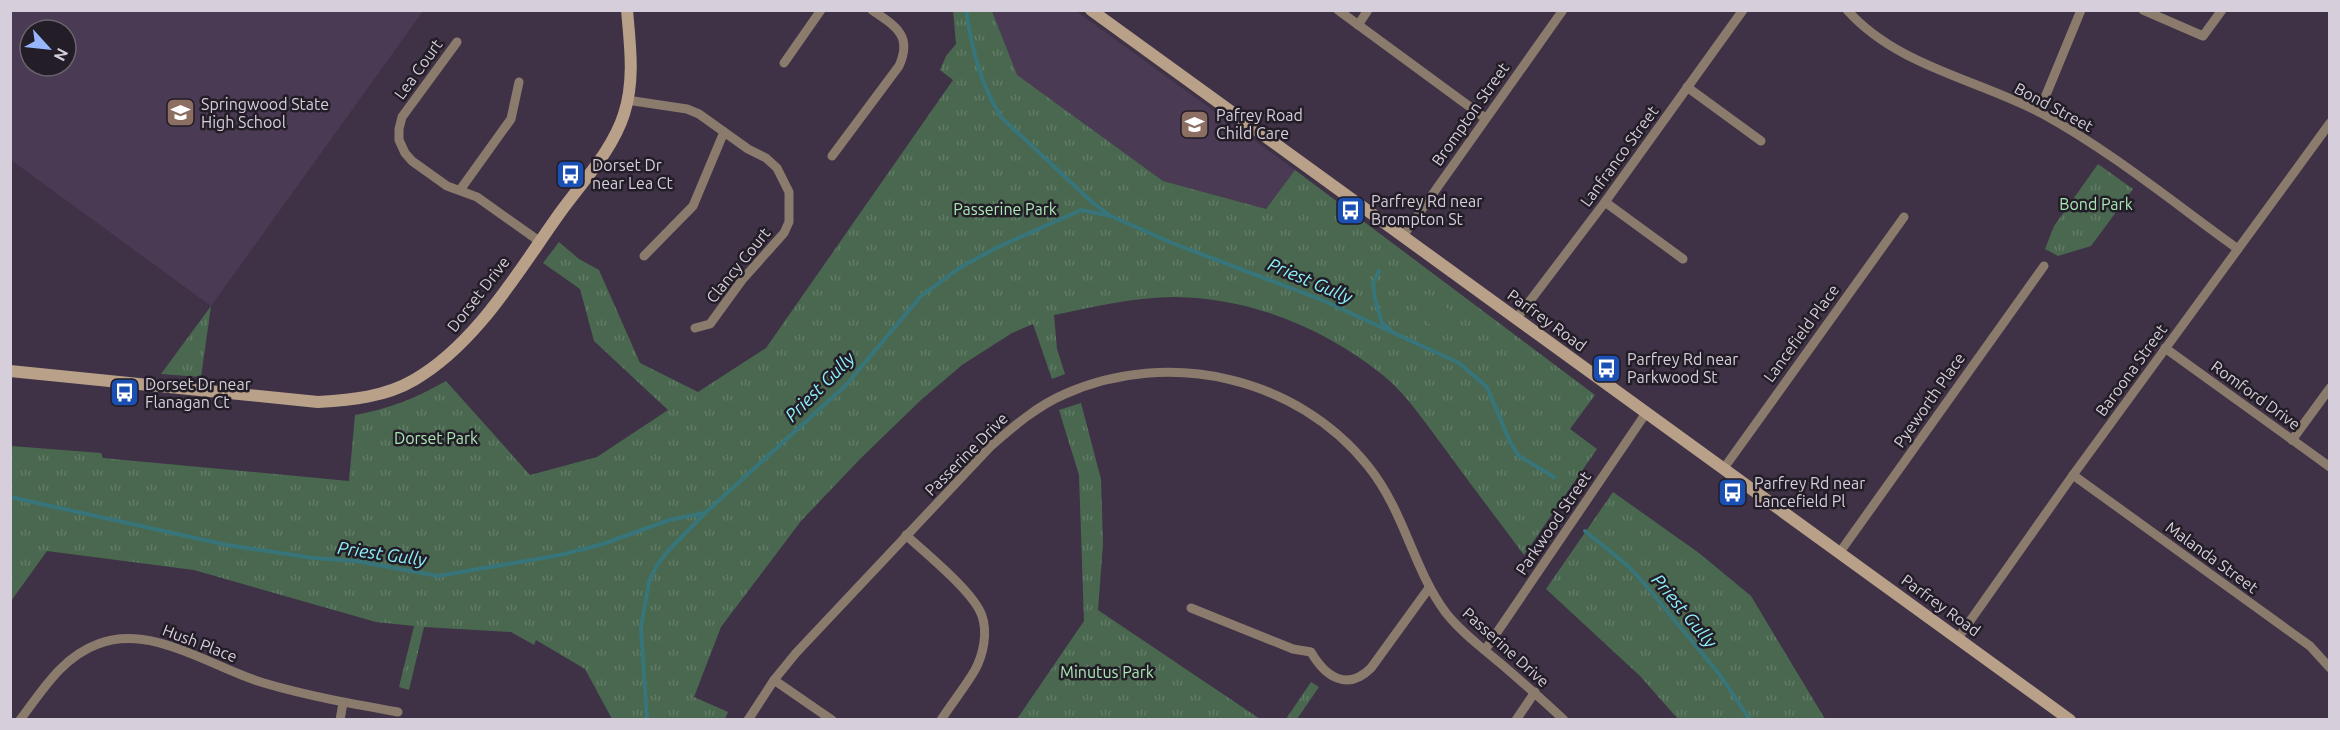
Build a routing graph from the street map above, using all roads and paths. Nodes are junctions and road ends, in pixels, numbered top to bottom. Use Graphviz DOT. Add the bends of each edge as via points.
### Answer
graph roads {
  1 [pos="627,10"];
  2 [pos="821,10"];
  3 [pos="872,10"];
  4 [pos="1092,10"];
  5 [pos="1338,10"];
  6 [pos="1368,10"];
  7 [pos="1563,10"];
  8 [pos="1743,10"];
  9 [pos="1846,10"];
  10 [pos="2081,10"];
  11 [pos="2143,10"];
  12 [pos="2222,10"];
  13 [pos="1358,25"];
  14 [pos="457,42"];
  15 [pos="784,63"];
  16 [pos="519,82"];
  17 [pos="1687,87"];
  18 [pos="627,99"];
  19 [pos="2039,112"];
  20 [pos="1485,118"];
  21 [pos="2330,123"];
  22 [pos="723,132"];
  23 [pos="1761,141"];
  24 [pos="832,156"];
  25 [pos="460,190"];
  26 [pos="1605,202"];
  27 [pos="1904,217"];
  28 [pos="1403,236"];
  29 [pos="539,241"];
  30 [pos="2238,249"];
  31 [pos="644,256"];
  32 [pos="1683,259"];
  33 [pos="2044,266"];
  34 [pos="1517,318"];
  35 [pos="695,328"];
  36 [pos="2166,348"];
  37 [pos="10,371"];
  38 [pos="2330,388"];
  39 [pos="1646,413"];
  40 [pos="2292,440"];
  41 [pos="2330,467"];
  42 [pos="1724,468"];
  43 [pos="2073,476"];
  44 [pos="906,535"];
  45 [pos="1840,552"];
  46 [pos="1429,588"];
  47 [pos="1191,608"];
  48 [pos="1958,638"];
  49 [pos="1485,650"];
  50 [pos="2330,668"];
  51 [pos="774,680"];
  52 [pos="1534,692"];
  53 [pos="343,703"];
  54 [pos="398,712"];
  55 [pos="2070,719"];
  56 [pos="20,720"];
  57 [pos="340,720"];
  58 [pos="748,720"];
  59 [pos="832,720"];
  60 [pos="941,720"];
  61 [pos="1516,720"];
  62 [pos="1564,720"];
  1 -- 18 [label="main road, Dorset Drive" via="631,69"];
  2 -- 15 [label="street"];
  3 -- 24 [label="street" via="902,33 904,56"];
  4 -- 28 [label="main road, Parfrey Road"];
  5 -- 13 [label="street"];
  6 -- 13 [label="street"];
  7 -- 20 [label="street, Brompton Street"];
  8 -- 17 [label="street, Lanfranco Street"];
  9 -- 19 [label="street, Bond Street" via="1903,54"];
  10 -- 19 [label="street"];
  11 -- 12 [label="street" via="2203,36"];
  13 -- 20 [label="street"];
  14 -- 25 [label="street, Lea Court" via="402,117 399,140 412,161 447,186"];
  16 -- 25 [label="street" via="512,119"];
  17 -- 23 [label="street"];
  17 -- 26 [label="street, Lanfranco Street"];
  18 -- 22 [label="street, Clancy Court" via="687,109"];
  18 -- 29 [label="main road, Dorset Drive" via="617,130 600,158"];
  19 -- 30 [label="street, Bond Street" via="2090,142"];
  20 -- 28 [label="street, Brompton Street"];
  21 -- 30 [label="street, Baroona Street"];
  22 -- 31 [label="street" via="693,206"];
  22 -- 35 [label="street, Clancy Court" via="777,168 789,192 789,222 710,324"];
  25 -- 29 [label="street, Lea Court" via="477,197"];
  26 -- 32 [label="street"];
  26 -- 34 [label="street, Lanfranco Street"];
  27 -- 42 [label="street, Lancefield Place"];
  28 -- 34 [label="main road, Parfrey Road"];
  29 -- 37 [label="main road, Dorset Drive" via="464,341 413,381 382,393 318,402"];
  30 -- 36 [label="street, Baroona Street"];
  33 -- 45 [label="street, Pyeworth Place"];
  34 -- 39 [label="main road, Parfrey Road"];
  36 -- 40 [label="street, Romford Drive"];
  36 -- 43 [label="street, Baroona Street"];
  38 -- 40 [label="street"];
  39 -- 42 [label="main road, Parfrey Road"];
  39 -- 49 [label="street, Parkwood Street"];
  40 -- 41 [label="street, Romford Drive"];
  42 -- 45 [label="main road, Parfrey Road"];
  43 -- 48 [label="street, Baroona Street"];
  43 -- 50 [label="street, Malanda Street" via="2310,646"];
  44 -- 46 [label="street, Passerine Drive" via="991,446 1023,418 1063,394 1135,373 1213,375 1252,384 1290,402 1335,433 1368,466 1395,506"];
  44 -- 51 [label="street, Passerine Drive"];
  44 -- 60 [label="street" via="970,596 982,615 985,633 976,669"];
  45 -- 48 [label="main road, Parfrey Road"];
  46 -- 47 [label="street" via="1371,668 1362,678 1351,681 1340,680 1311,652 1293,649"];
  46 -- 49 [label="street, Passerine Drive" via="1447,615"];
  48 -- 55 [label="main road, Parfrey Road"];
  49 -- 52 [label="street, Passerine Drive"];
  51 -- 58 [label="street, Passerine Drive"];
  51 -- 59 [label="street"];
  52 -- 61 [label="street"];
  52 -- 62 [label="street, Passerine Drive"];
  53 -- 54 [label="street, Hush Place"];
  53 -- 56 [label="street, Hush Place" via="256,681 168,646 129,638 96,644 68,661"];
  53 -- 57 [label="street"];
}
